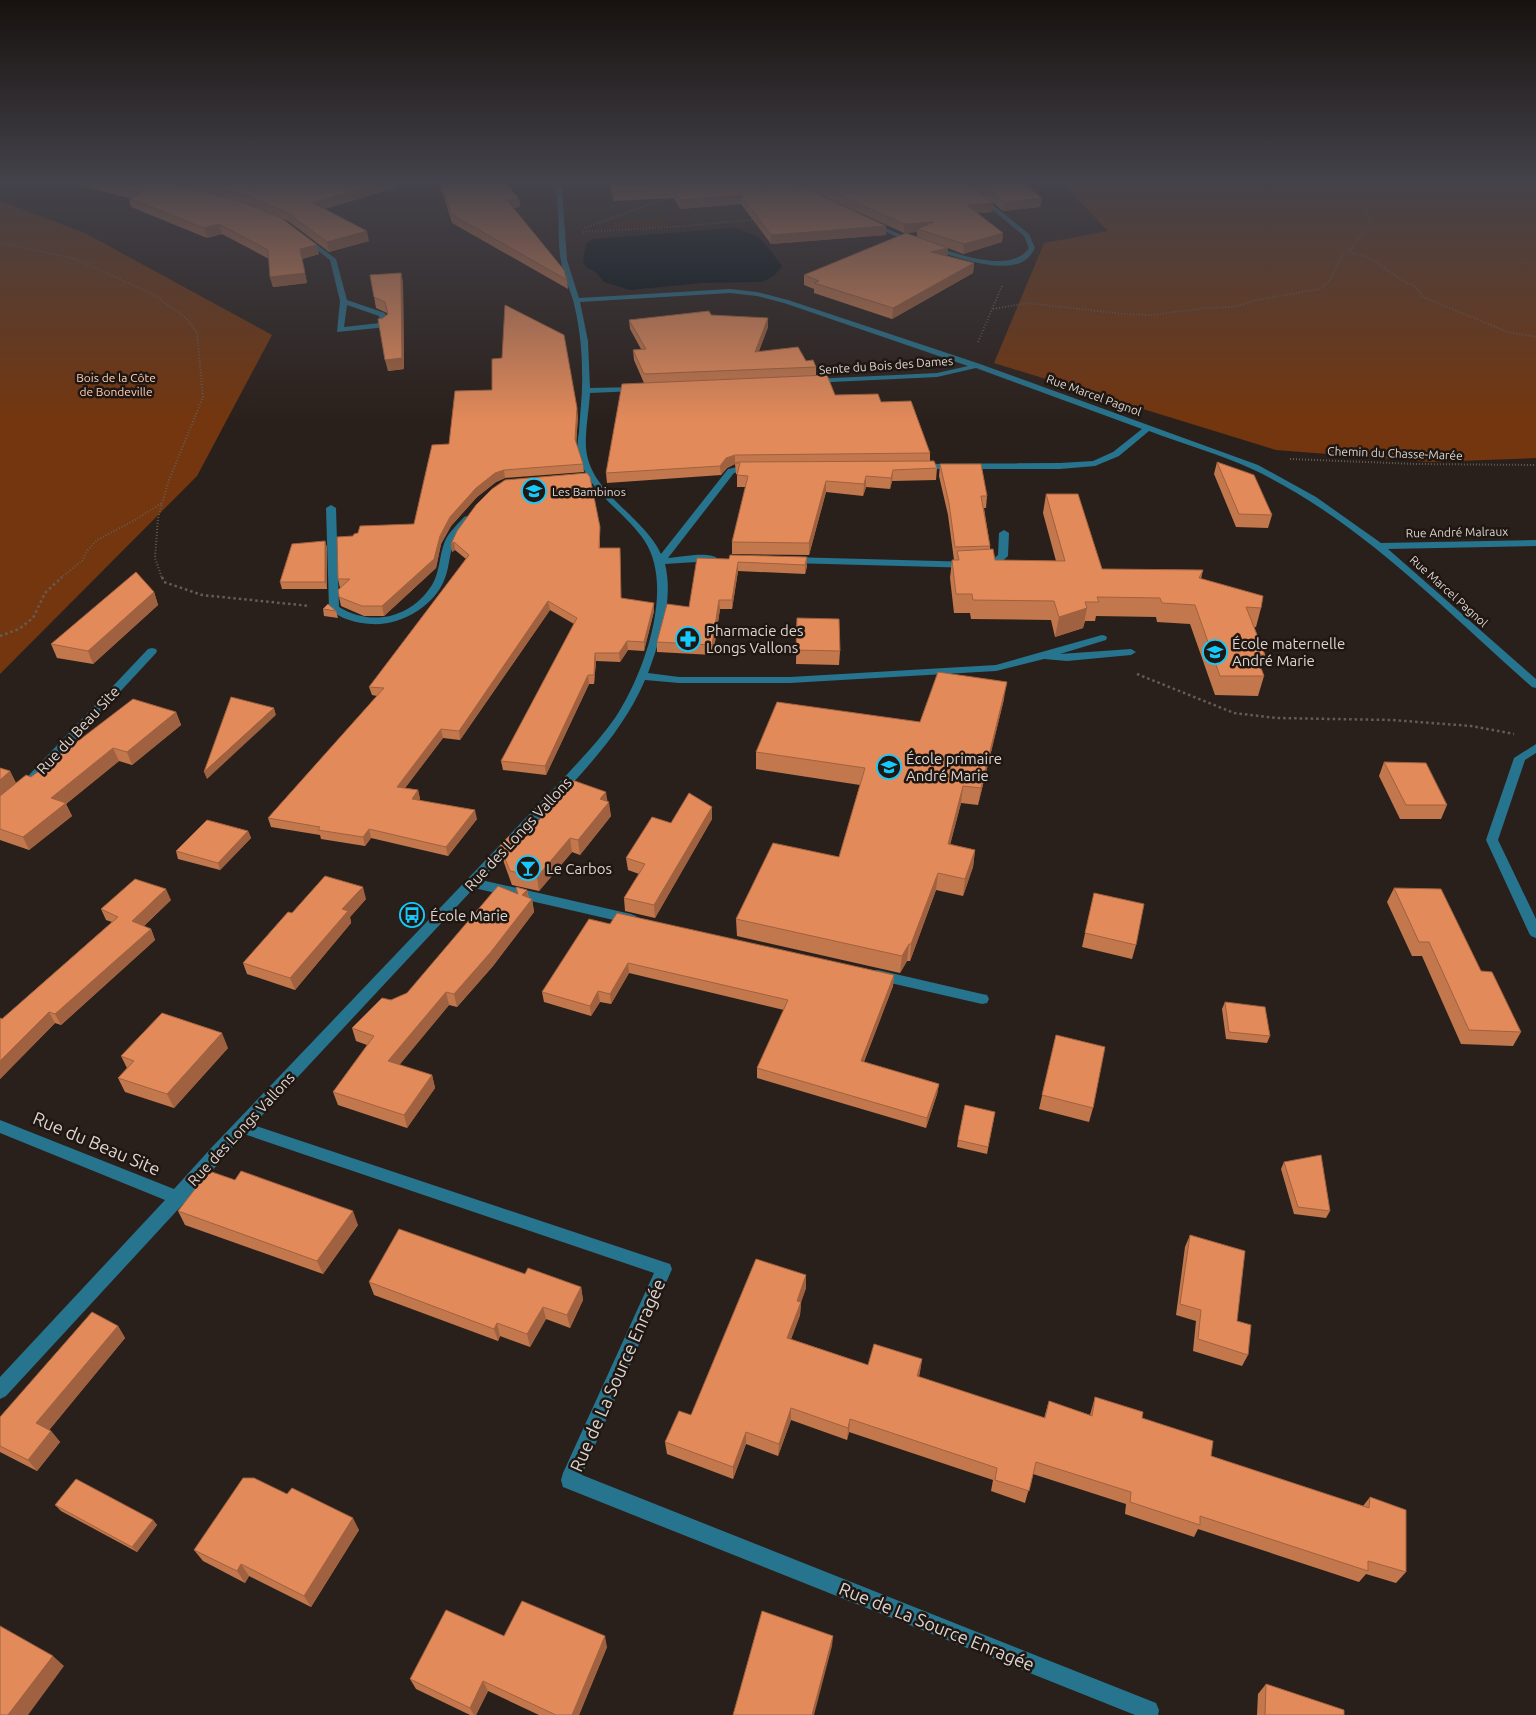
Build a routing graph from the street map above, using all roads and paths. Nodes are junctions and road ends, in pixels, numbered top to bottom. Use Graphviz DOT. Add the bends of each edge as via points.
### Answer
graph roads {
  1 [pos="83,262"];
  2 [pos="334,262"];
  3 [pos="564,262"];
  4 [pos="1013,262"];
  5 [pos="1338,262"];
  6 [pos="1376,262"];
  7 [pos="576,300"];
  8 [pos="344,301"];
  9 [pos="992,309"];
  10 [pos="1536,337"];
  11 [pos="980,340"];
  12 [pos="977,366"];
  13 [pos="801,381"];
  14 [pos="644,389"];
  15 [pos="586,391"];
  16 [pos="1148,428"];
  17 [pos="1536,465"];
  18 [pos="911,466"];
  19 [pos="763,467"];
  20 [pos="1255,467"];
  21 [pos="163,503"];
  22 [pos="331,508"];
  23 [pos="475,510"];
  24 [pos="1004,533"];
  25 [pos="1536,543"];
  26 [pos="1379,546"];
  27 [pos="724,559"];
  28 [pos="782,560"];
  29 [pos="660,562"];
  30 [pos="334,608"];
  31 [pos="0,636"];
  32 [pos="1102,638"];
  33 [pos="152,651"];
  34 [pos="1131,652"];
  35 [pos="1102,655"];
  36 [pos="1044,656"];
  37 [pos="641,676"];
  38 [pos="1536,685"];
  39 [pos="1520,736"];
  40 [pos="1536,748"];
  41 [pos="22,787"];
  42 [pos="473,883"];
  43 [pos="646,922"];
  44 [pos="1536,934"];
  45 [pos="867,972"];
  46 [pos="982,999"];
  47 [pos="0,1126"];
  48 [pos="241,1127"];
  49 [pos="178,1198"];
  50 [pos="0,1390"];
  51 [pos="1148,1715"];
  1 -- 21 [label="path" via="154,295 186,318 197,333 203,397 169,480"];
  2 -- 8 [label="street"];
  3 -- 7 [label="street, Rue des Longs Vallons"];
  4 -- 9 [label="path"];
  5 -- 9 [label="path" via="1331,279 1320,289 1233,307 1152,315 1028,303"];
  6 -- 10 [label="path" via="1416,287 1423,298 1508,332"];
  7 -- 12 [label="street, Rue Marcel Pagnol" via="711,292 758,294"];
  7 -- 15 [label="street, Rue des Longs Vallons" via="584,346"];
  8 -- 8 [label="street" via="340,330 384,326 382,315"];
  9 -- 11 [label="path"];
  12 -- 13 [label="street, Sente du Bois des Dames" via="937,375"];
  12 -- 16 [label="street, Rue Marcel Pagnol"];
  14 -- 15 [label="street"];
  15 -- 29 [label="street, Rue des Longs Vallons" via="582,447 586,477 646,536"];
  16 -- 18 [label="street" via="1116,454 1095,463"];
  16 -- 20 [label="street, Rue Marcel Pagnol"];
  17 -- 20 [label="path, Chemin du Chasse-Marée" via="1294,458"];
  19 -- 29 [label="street" via="731,471"];
  20 -- 26 [label="street, Rue Marcel Pagnol" via="1314,499"];
  21 -- 30 [label="path" via="158,518 155,558 164,582 202,595"];
  21 -- 31 [label="path" via="99,538 84,554 83,560 45,593 33,618 19,629"];
  22 -- 30 [label="street"];
  23 -- 30 [label="street" via="450,539 441,578 421,604 377,623 357,620"];
  24 -- 28 [label="street" via="1003,556 994,564"];
  25 -- 26 [label="street, Rue André Malraux"];
  26 -- 38 [label="street, Rue Marcel Pagnol"];
  27 -- 29 [label="street"];
  29 -- 37 [label="street, Rue des Longs Vallons" via="663,586 660,611"];
  32 -- 36 [label="street"];
  33 -- 41 [label="street, Rue du Beau Site"];
  34 -- 35 [label="street"];
  35 -- 36 [label="street"];
  35 -- 39 [label="path" via="1126,669 1234,713 1276,718 1452,724"];
  36 -- 37 [label="street" via="996,668 790,680 678,680"];
  37 -- 42 [label="street, Rue des Longs Vallons" via="627,707 604,739"];
  40 -- 44 [label="street" via="1520,758 1492,840"];
  42 -- 43 [label="street"];
  42 -- 48 [label="street, Rue des Longs Vallons"];
  45 -- 46 [label="street"];
  47 -- 49 [label="street, Rue du Beau Site"];
  48 -- 49 [label="street, Rue des Longs Vallons"];
  48 -- 51 [label="street, Rue de La Source Enragée" via="664,1269 570,1480 1149,1710"];
  49 -- 50 [label="street, Rue des Longs Vallons"];
}
